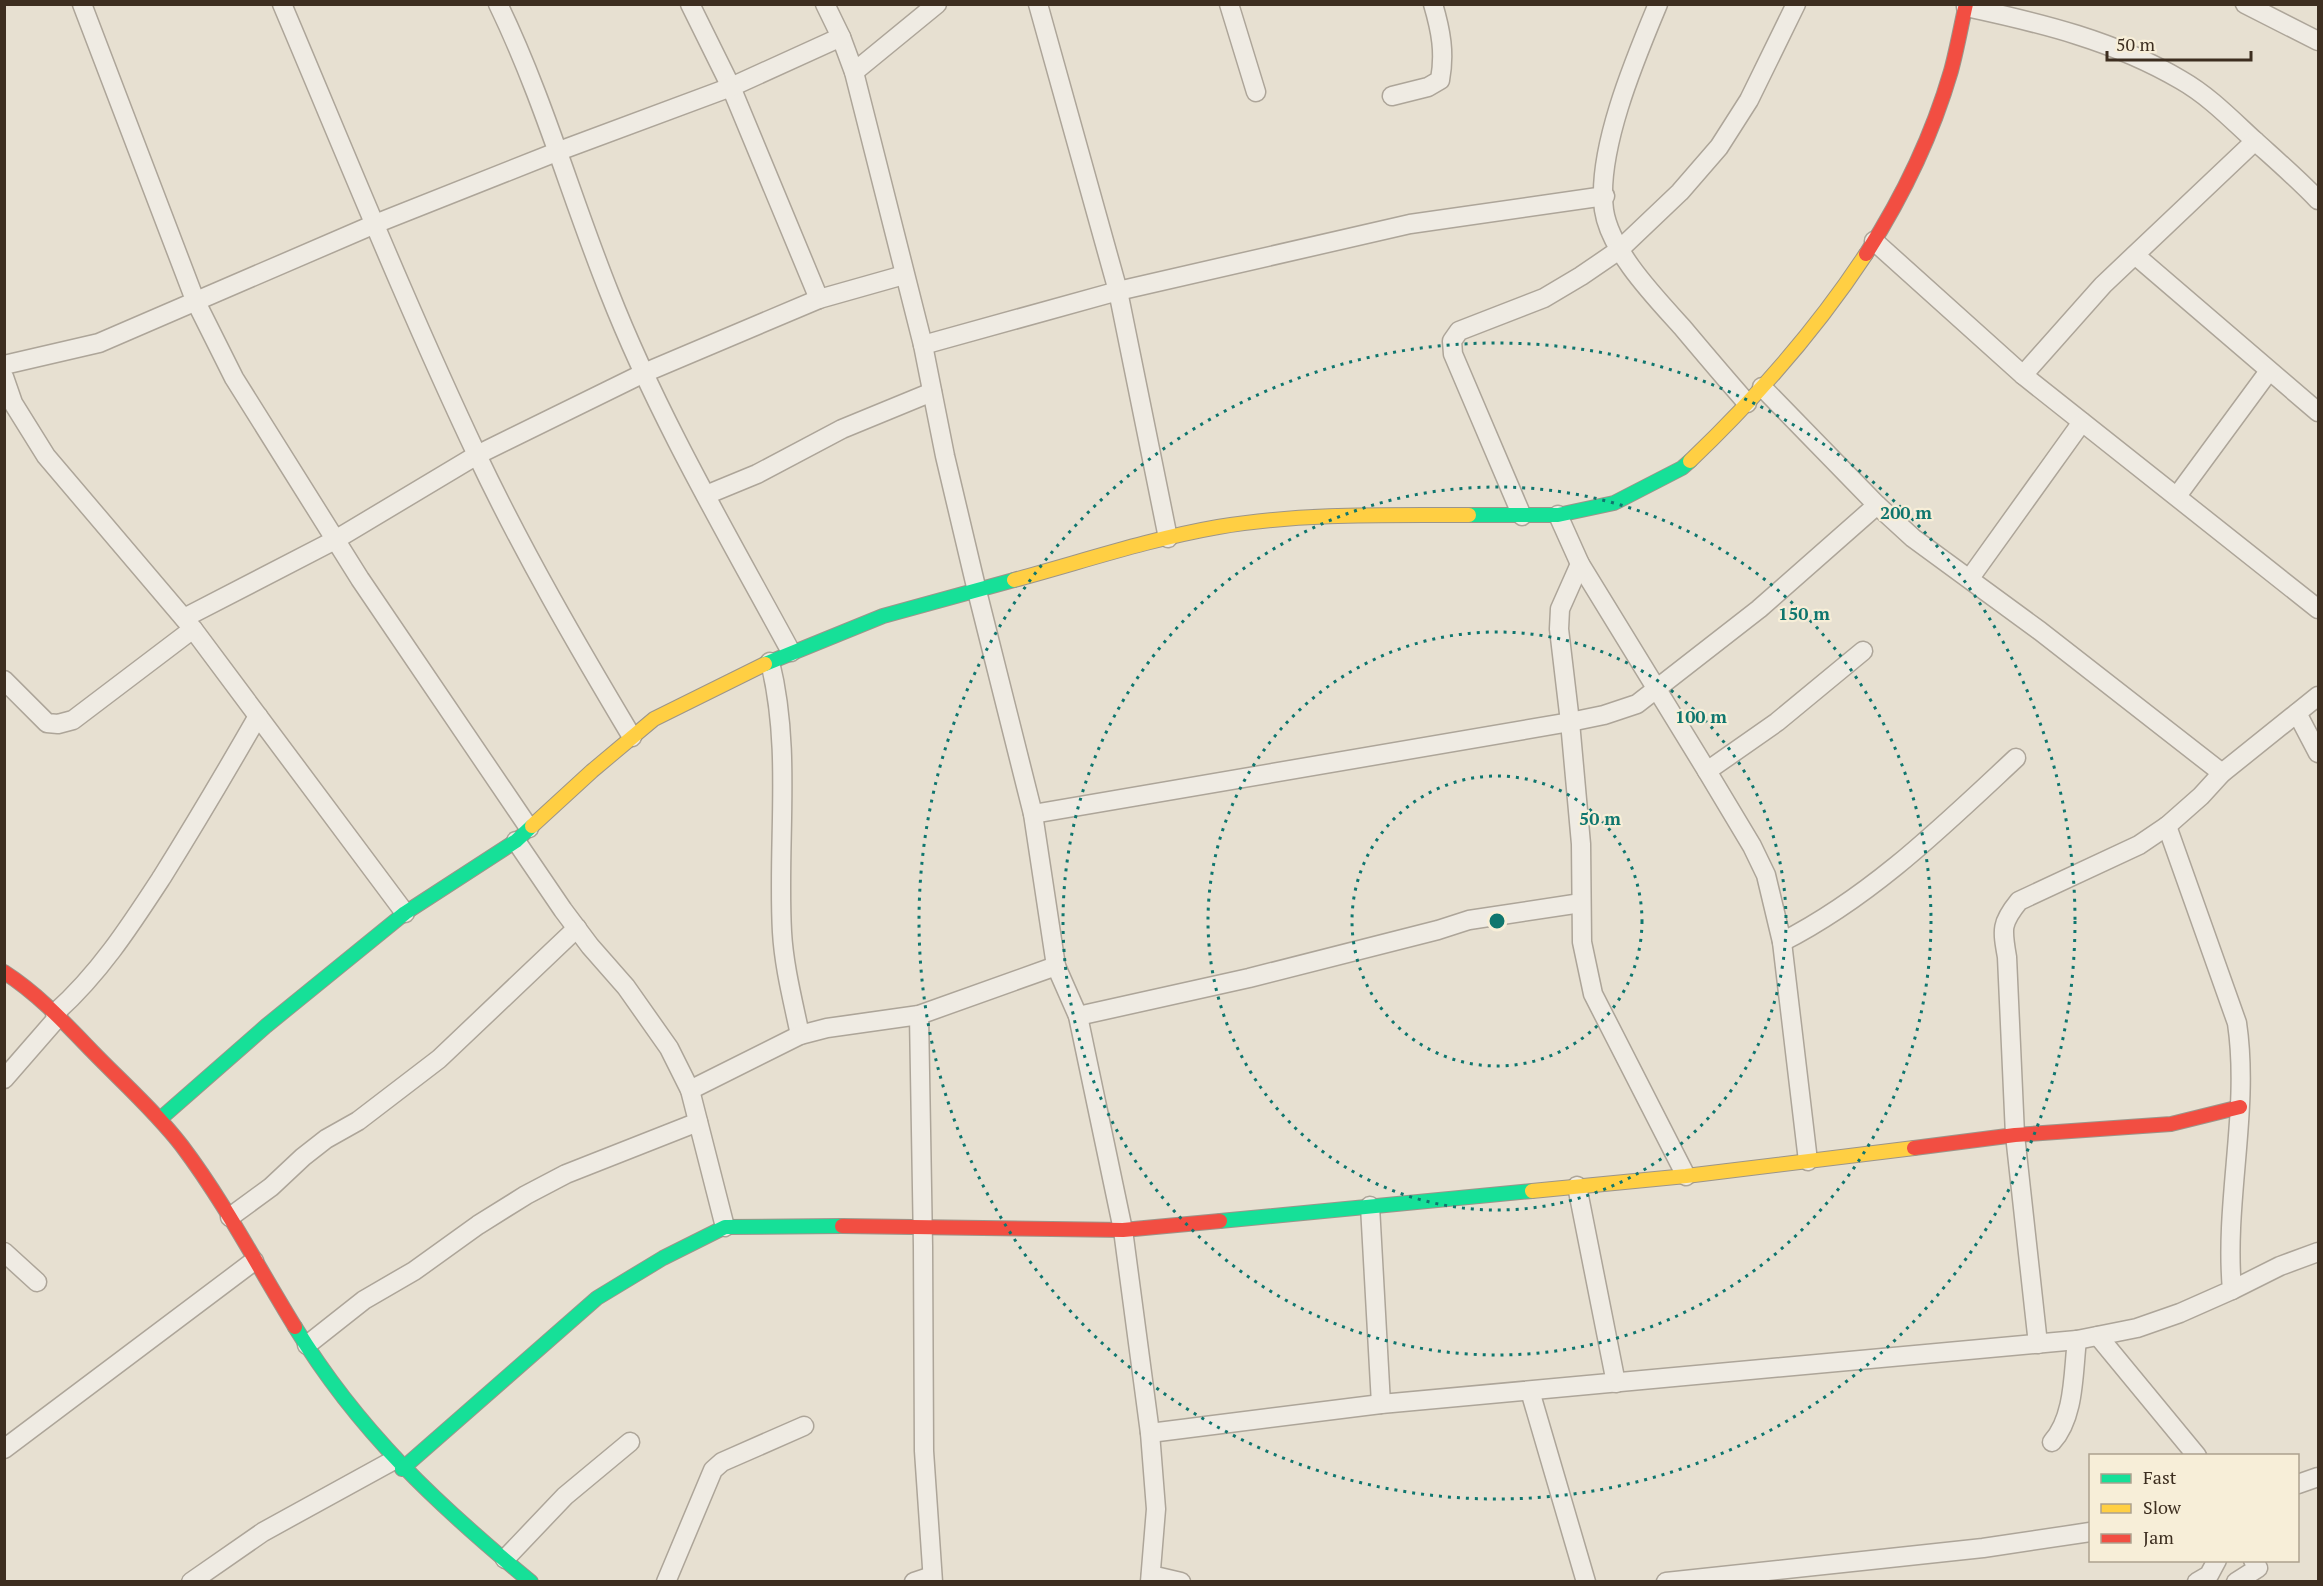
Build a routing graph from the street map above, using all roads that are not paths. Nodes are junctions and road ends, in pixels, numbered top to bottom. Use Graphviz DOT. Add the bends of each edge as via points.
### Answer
graph roads {
  1 [pos="82,4"];
  2 [pos="282,4"];
  3 [pos="498,4"];
  4 [pos="690,4"];
  5 [pos="825,4"];
  6 [pos="937,4"];
  7 [pos="1038,4"];
  8 [pos="1229,4"];
  9 [pos="1434,4"];
  10 [pos="1659,4"];
  11 [pos="1796,4"];
  12 [pos="2245,4"];
  13 [pos="1966,6"];
  14 [pos="841,37"];
  15 [pos="2319,40"];
  16 [pos="854,72"];
  17 [pos="731,87"];
  18 [pos="1256,92"];
  19 [pos="1392,96"];
  20 [pos="2255,141"];
  21 [pos="559,151"];
  22 [pos="1605,196"];
  23 [pos="2319,200"];
  24 [pos="375,224"];
  25 [pos="1875,241"];
  26 [pos="1619,250"];
  27 [pos="2135,255"];
  28 [pos="904,275"];
  29 [pos="1118,291"];
  30 [pos="819,299"];
  31 [pos="195,300"];
  32 [pos="923,345"];
  33 [pos="4,365"];
  34 [pos="2269,371"];
  35 [pos="644,373"];
  36 [pos="2023,375"];
  37 [pos="4,377"];
  38 [pos="1762,387"];
  39 [pos="932,392"];
  40 [pos="1747,403"];
  41 [pos="2319,412"];
  42 [pos="2082,422"];
  43 [pos="477,455"];
  44 [pos="706,495"];
  45 [pos="2176,496"];
  46 [pos="1877,505"];
  47 [pos="1558,515"];
  48 [pos="1522,516"];
  49 [pos="1168,538"];
  50 [pos="335,540"];
  51 [pos="1580,564"];
  52 [pos="1970,578"];
  53 [pos="977,591"];
  54 [pos="2319,609"];
  55 [pos="188,623"];
  56 [pos="1863,651"];
  57 [pos="790,652"];
  58 [pos="771,662"];
  59 [pos="4,680"];
  60 [pos="1657,690"];
  61 [pos="2319,696"];
  62 [pos="2297,713"];
  63 [pos="258,716"];
  64 [pos="1570,722"];
  65 [pos="632,737"];
  66 [pos="2319,753"];
  67 [pos="2016,758"];
  68 [pos="1707,771"];
  69 [pos="2222,773"];
  70 [pos="1033,814"];
  71 [pos="2168,826"];
  72 [pos="529,828"];
  73 [pos="516,841"];
  74 [pos="1581,903"];
  75 [pos="405,914"];
  76 [pos="577,928"];
  77 [pos="1782,942"];
  78 [pos="1056,966"];
  79 [pos="4,972"];
  80 [pos="57,1015"];
  81 [pos="919,1015"];
  82 [pos="1078,1016"];
  83 [pos="800,1035"];
  84 [pos="4,1079"];
  85 [pos="690,1090"];
  86 [pos="2240,1107"];
  87 [pos="160,1119"];
  88 [pos="698,1122"];
  89 [pos="2015,1135"];
  90 [pos="1808,1161"];
  91 [pos="1686,1176"];
  92 [pos="1577,1186"];
  93 [pos="1370,1206"];
  94 [pos="230,1217"];
  95 [pos="923,1226"];
  96 [pos="725,1227"];
  97 [pos="1123,1230"];
  98 [pos="4,1252"];
  99 [pos="2319,1252"];
  100 [pos="254,1261"];
  101 [pos="37,1282"];
  102 [pos="2232,1290"];
  103 [pos="2098,1336"];
  104 [pos="2077,1340"];
  105 [pos="2038,1344"];
  106 [pos="308,1345"];
  107 [pos="1616,1383"];
  108 [pos="1530,1390"];
  109 [pos="1381,1404"];
  110 [pos="804,1426"];
  111 [pos="1150,1433"];
  112 [pos="630,1442"];
  113 [pos="2052,1442"];
  114 [pos="4,1449"];
  115 [pos="2196,1454"];
  116 [pos="398,1464"];
  117 [pos="2319,1477"];
  118 [pos="2299,1484"];
  119 [pos="2089,1532"];
  120 [pos="504,1559"];
  121 [pos="2216,1562"];
  122 [pos="2254,1562"];
  123 [pos="1150,1578"];
  124 [pos="932,1579"];
  125 [pos="191,1581"];
  126 [pos="531,1581"];
  127 [pos="666,1581"];
  128 [pos="914,1581"];
  129 [pos="1181,1581"];
  130 [pos="1586,1581"];
  131 [pos="1666,1581"];
  132 [pos="2197,1581"];
  133 [pos="2236,1581"];
  1 -- 31 [label="street"];
  2 -- 24 [label="street"];
  3 -- 21 [label="street"];
  4 -- 17 [label="street"];
  5 -- 14 [label="street"];
  6 -- 16 [label="street"];
  7 -- 29 [label="street"];
  8 -- 18 [label="street"];
  9 -- 19 [label="street" via="1444,61 1440,80"];
  10 -- 22 [label="street" via="1617,113 1605,172"];
  11 -- 26 [label="street" via="1749,100 1719,147 1680,192"];
  12 -- 15 [label="street"];
  13 -- 20 [label="street" via="2084,36 2140,59 2182,80 2218,105"];
  13 -- 25 [label="street" via="1951,71 1920,156"];
  14 -- 16 [label="street"];
  14 -- 17 [label="street"];
  16 -- 28 [label="street"];
  17 -- 21 [label="street"];
  17 -- 30 [label="street"];
  20 -- 23 [label="street"];
  20 -- 27 [label="street"];
  21 -- 24 [label="street"];
  21 -- 35 [label="street" via="609,292"];
  22 -- 26 [label="street" via="1605,211"];
  22 -- 29 [label="street" via="1410,224"];
  24 -- 31 [label="street"];
  24 -- 43 [label="street"];
  25 -- 36 [label="street"];
  25 -- 38 [label="street" via="1839,295"];
  26 -- 40 [label="street"];
  26 -- 48 [label="street" via="1544,298 1459,332 1452,341 1453,354"];
  27 -- 34 [label="street"];
  27 -- 36 [label="street" via="2087,302"];
  28 -- 30 [label="street"];
  28 -- 32 [label="street"];
  29 -- 32 [label="street"];
  29 -- 49 [label="street"];
  30 -- 35 [label="street"];
  31 -- 33 [label="street" via="99,343"];
  31 -- 50 [label="street" via="234,378"];
  32 -- 39 [label="street"];
  34 -- 41 [label="street"];
  34 -- 45 [label="street"];
  35 -- 43 [label="street"];
  35 -- 44 [label="street"];
  36 -- 42 [label="street"];
  37 -- 55 [label="street" via="13,403 46,456"];
  38 -- 40 [label="street"];
  38 -- 46 [label="street"];
  39 -- 44 [label="street" via="842,429 758,474"];
  39 -- 53 [label="street"];
  40 -- 47 [label="street" via="1682,468 1614,503"];
  42 -- 45 [label="street"];
  42 -- 52 [label="street"];
  43 -- 50 [label="street"];
  43 -- 65 [label="street" via="550,599"];
  44 -- 57 [label="street"];
  45 -- 54 [label="street"];
  46 -- 52 [label="street" via="1913,538"];
  46 -- 60 [label="street" via="1759,609"];
  47 -- 48 [label="street"];
  47 -- 51 [label="street"];
  48 -- 49 [label="street" via="1302,518 1219,527"];
  49 -- 53 [label="street"];
  50 -- 55 [label="street"];
  50 -- 72 [label="street"];
  51 -- 60 [label="street"];
  51 -- 64 [label="street" via="1560,609"];
  52 -- 69 [label="street"];
  53 -- 57 [label="street" via="883,616"];
  53 -- 70 [label="street"];
  55 -- 59 [label="street" via="73,720 47,723"];
  55 -- 63 [label="street"];
  56 -- 68 [label="street" via="1777,722"];
  57 -- 58 [label="street"];
  58 -- 65 [label="street" via="685,702"];
  58 -- 83 [label="street" via="781,727 784,958"];
  60 -- 64 [label="street" via="1637,704 1604,716"];
  60 -- 68 [label="street"];
  61 -- 62 [label="street"];
  62 -- 66 [label="street"];
  62 -- 69 [label="street"];
  63 -- 75 [label="street"];
  63 -- 80 [label="street" via="201,816 114,951"];
  64 -- 70 [label="street"];
  64 -- 74 [label="street" via="1581,844"];
  65 -- 72 [label="street"];
  67 -- 77 [label="street" via="1862,894"];
  68 -- 77 [label="street" via="1766,875"];
  69 -- 71 [label="street"];
  70 -- 78 [label="street"];
  71 -- 86 [label="street" via="2237,1023 2241,1050"];
  71 -- 89 [label="street" via="2139,845 2019,901 2006,916 2003,936"];
  72 -- 73 [label="street"];
  73 -- 75 [label="street"];
  73 -- 76 [label="street"];
  74 -- 82 [label="street" via="1469,920 1249,978"];
  74 -- 91 [label="street" via="1582,942 1593,994"];
  75 -- 87 [label="street" via="266,1026"];
  76 -- 85 [label="street" via="669,1048"];
  76 -- 94 [label="street" via="440,1059 303,1157"];
  77 -- 90 [label="street"];
  78 -- 81 [label="street"];
  78 -- 82 [label="street"];
  79 -- 80 [label="street" via="36,994"];
  80 -- 84 [label="street"];
  80 -- 87 [label="street"];
  81 -- 83 [label="street"];
  81 -- 95 [label="street"];
  82 -- 97 [label="street"];
  83 -- 85 [label="street"];
  85 -- 88 [label="street"];
  86 -- 89 [label="street" via="2171,1124"];
  86 -- 102 [label="street" via="2232,1200"];
  87 -- 94 [label="street"];
  88 -- 96 [label="street"];
  88 -- 106 [label="street" via="566,1174 526,1195 364,1300"];
  89 -- 90 [label="street"];
  89 -- 105 [label="street"];
  90 -- 91 [label="street"];
  91 -- 92 [label="street"];
  92 -- 93 [label="street"];
  92 -- 107 [label="street"];
  93 -- 97 [label="street"];
  93 -- 109 [label="street"];
  94 -- 100 [label="street"];
  95 -- 96 [label="street"];
  95 -- 97 [label="street"];
  95 -- 124 [label="street" via="924,1451"];
  96 -- 116 [label="street" via="597,1298"];
  97 -- 111 [label="street"];
  98 -- 101 [label="street"];
  99 -- 102 [label="street"];
  100 -- 106 [label="street"];
  100 -- 114 [label="street"];
  102 -- 103 [label="street" via="2137,1328"];
  103 -- 104 [label="street"];
  103 -- 115 [label="street"];
  104 -- 105 [label="street"];
  104 -- 113 [label="street" via="2065,1422"];
  105 -- 107 [label="street"];
  106 -- 116 [label="street" via="368,1430"];
  107 -- 108 [label="street"];
  108 -- 109 [label="street"];
  108 -- 130 [label="street"];
  109 -- 111 [label="street"];
  110 -- 127 [label="street" via="722,1462 713,1470"];
  111 -- 123 [label="street" via="1156,1509"];
  112 -- 120 [label="street" via="565,1496"];
  116 -- 120 [label="street"];
  116 -- 125 [label="street" via="263,1532"];
  117 -- 118 [label="street"];
  119 -- 131 [label="street" via="1983,1548"];
  120 -- 126 [label="street"];
  121 -- 132 [label="street" via="2209,1575"];
  122 -- 133 [label="street" via="2258,1568"];
  123 -- 129 [label="street"];
  124 -- 128 [label="street"];
}
